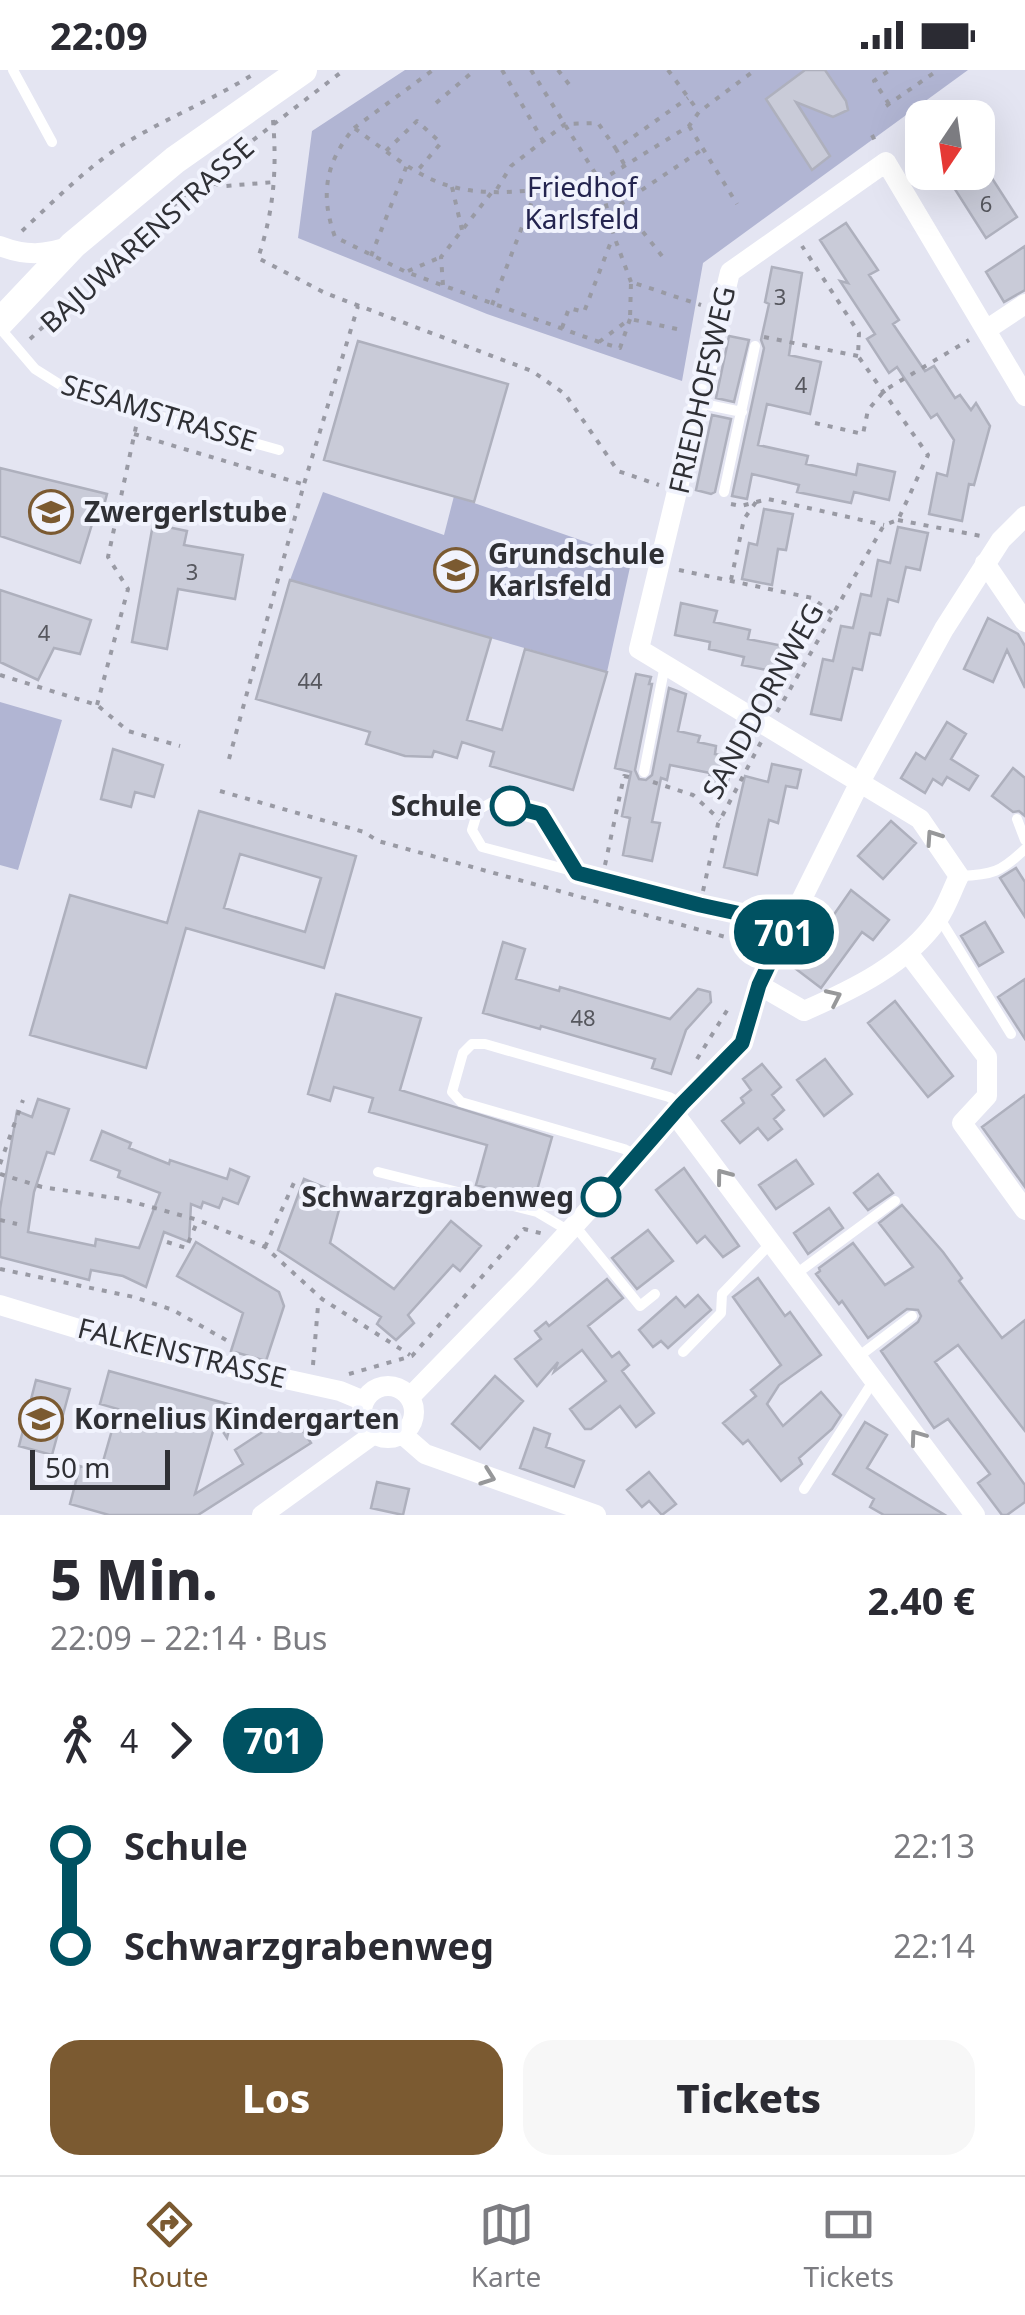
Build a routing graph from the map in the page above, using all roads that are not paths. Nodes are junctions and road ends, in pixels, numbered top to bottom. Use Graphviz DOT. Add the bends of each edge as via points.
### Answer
graph roads {
  1 [pos="14,70"];
  2 [pos="303,70"];
  3 [pos="52,142"];
  4 [pos="73,245"];
  5 [pos="2,247"];
  6 [pos="1025,304"];
  7 [pos="0,325"];
  8 [pos="986,330"];
  9 [pos="753,340"];
  10 [pos="1025,396"];
  11 [pos="698,403"];
  12 [pos="742,412"];
  13 [pos="280,450"];
  14 [pos="725,497"];
  15 [pos="1025,516"];
  16 [pos="986,564"];
  17 [pos="1025,622"];
  18 [pos="665,664"];
  19 [pos="644,772"];
  20 [pos="859,784"];
  21 [pos="1017,819"];
  22 [pos="1025,840"];
  23 [pos="1025,849"];
  24 [pos="577,873"];
  25 [pos="959,876"];
  26 [pos="940,918"];
  27 [pos="780,920"];
  28 [pos="908,953"];
  29 [pos="759,985"];
  30 [pos="1011,1034"];
  31 [pos="678,1108"];
  32 [pos="639,1156"];
  33 [pos="378,1172"];
  34 [pos="895,1201"];
  35 [pos="1025,1210"];
  36 [pos="567,1227"];
  37 [pos="772,1241"];
  38 [pos="796,1274"];
  39 [pos="655,1294"];
  40 [pos="0,1305"];
  41 [pos="912,1316"];
  42 [pos="683,1352"];
  43 [pos="858,1357"];
  44 [pos="874,1379"];
  45 [pos="410,1397"];
  46 [pos="364,1401"];
  47 [pos="374,1434"];
  48 [pos="402,1434"];
  49 [pos="804,1488"];
  50 [pos="262,1515"];
  51 [pos="596,1515"];
  52 [pos="975,1515"];
  1 -- 3 [label="lane"];
  2 -- 4 [label="main road, BAJUWARENSTRASSE" via="175,160"];
  4 -- 5 [label="street" via="46,254"];
  4 -- 7 [label="main road, BAJUWARENSTRASSE"];
  6 -- 8 [label="street"];
  7 -- 13 [label="lane, SESAMSTRASSE" via="35,369 70,391"];
  8 -- 10 [label="street, FRIEDHOFSWEG"];
  8 -- 11 [label="street, FRIEDHOFSWEG" via="886,162 730,272"];
  9 -- 12 [label="lane"];
  11 -- 12 [label="lane"];
  11 -- 18 [label="street, FRIEDHOFSWEG" via="639,649"];
  12 -- 14 [label="lane"];
  15 -- 16 [label="street"];
  16 -- 17 [label="street"];
  16 -- 20 [label="street"];
  18 -- 19 [label="lane"];
  18 -- 20 [label="street, FRIEDHOFSWEG"];
  25 -- 20 [label="street, FRIEDHOFSWEG, one-way" via="920,819"];
  20 -- 27 [label="street"];
  21 -- 22 [label="lane"];
  23 -- 25 [label="lane" via="990,876"];
  24 -- 24 [label="lane" via="541,814 494,801 478,810 472,830 482,848"];
  24 -- 27 [label="lane"];
  25 -- 26 [label="street"];
  26 -- 28 [label="street"];
  26 -- 30 [label="lane"];
  27 -- 29 [label="street"];
  29 -- 28 [label="street, one-way" via="804,1011"];
  28 -- 35 [label="street" via="986,1057 987,1096 962,1122"];
  29 -- 31 [label="street" via="742,1043"];
  31 -- 32 [label="street"];
  31 -- 32 [label="lane" via="669,1097 485,1044 463,1053 452,1092 461,1102"];
  37 -- 31 [label="street, one-way"];
  32 -- 36 [label="street"];
  33 -- 36 [label="lane" via="536,1212"];
  34 -- 38 [label="lane"];
  36 -- 39 [label="lane" via="640,1306"];
  36 -- 45 [label="street"];
  37 -- 38 [label="street"];
  37 -- 42 [label="lane" via="722,1294 722,1313"];
  38 -- 43 [label="street"];
  40 -- 46 [label="street, FALKENSTRASSE"];
  41 -- 43 [label="lane"];
  43 -- 44 [label="street"];
  44 -- 49 [label="lane"];
  52 -- 44 [label="street, one-way"];
  45 -- 46 [label="street" via="386,1386"];
  45 -- 48 [label="street" via="414,1414"];
  46 -- 47 [label="street" via="362,1415"];
  47 -- 48 [label="street"];
  47 -- 50 [label="street"];
  48 -- 51 [label="street, one-way" via="425,1454"];
}
